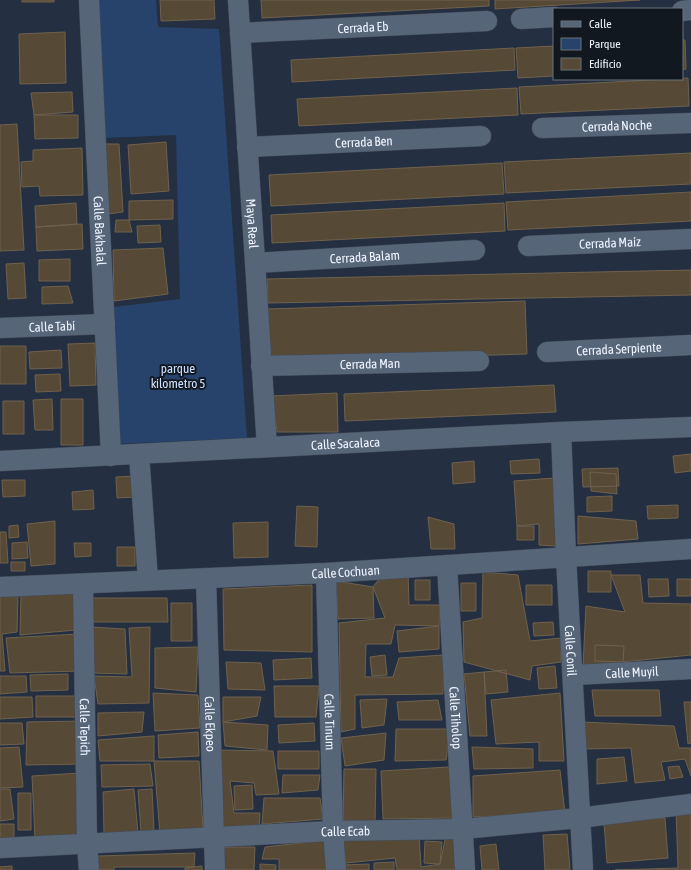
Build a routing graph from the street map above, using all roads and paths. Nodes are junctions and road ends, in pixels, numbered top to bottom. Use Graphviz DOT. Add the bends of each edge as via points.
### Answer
graph roads {
  1 [pos="238,0"];
  2 [pos="90,2"];
  3 [pos="553,17"];
  4 [pos="521,19"];
  5 [pos="487,21"];
  6 [pos="240,33"];
  7 [pos="691,123"];
  8 [pos="542,128"];
  9 [pos="481,136"];
  10 [pos="247,147"];
  11 [pos="691,239"];
  12 [pos="528,246"];
  13 [pos="475,250"];
  14 [pos="255,263"];
  15 [pos="104,324"];
  16 [pos="0,328"];
  17 [pos="691,345"];
  18 [pos="546,352"];
  19 [pos="479,361"];
  20 [pos="261,366"];
  21 [pos="691,427"];
  22 [pos="561,432"];
  23 [pos="267,447"];
  24 [pos="139,454"];
  25 [pos="111,456"];
  26 [pos="0,461"];
  27 [pos="691,549"];
  28 [pos="566,557"];
  29 [pos="447,565"];
  30 [pos="326,573"];
  31 [pos="206,579"];
  32 [pos="148,580"];
  33 [pos="83,584"];
  34 [pos="0,587"];
  35 [pos="691,669"];
  36 [pos="573,675"];
  37 [pos="691,804"];
  38 [pos="579,818"];
  39 [pos="463,829"];
  40 [pos="333,831"];
  41 [pos="214,838"];
  42 [pos="87,844"];
  43 [pos="0,848"];
  44 [pos="89,870"];
  45 [pos="215,870"];
  46 [pos="336,870"];
  47 [pos="465,870"];
  48 [pos="582,870"];
  1 -- 6 [label="street, Maya Real"];
  2 -- 15 [label="street, Calle Bakhalal"];
  3 -- 4 [label="street"];
  5 -- 6 [label="street, Cerrada Eb"];
  6 -- 10 [label="street, Maya Real"];
  7 -- 8 [label="street, Cerrada Noche"];
  9 -- 10 [label="street, Cerrada Ben"];
  10 -- 14 [label="street, Maya Real"];
  11 -- 12 [label="street, Cerrada Maíz"];
  13 -- 14 [label="street, Cerrada Balam"];
  14 -- 20 [label="street, Maya Real"];
  15 -- 16 [label="street, Calle Tabí"];
  15 -- 25 [label="street, Calle Bakhalal"];
  17 -- 18 [label="street, Cerrada Serpiente"];
  19 -- 20 [label="street, Cerrada Man"];
  20 -- 23 [label="street, Maya Real"];
  21 -- 22 [label="street, Calle Sacalaca"];
  22 -- 23 [label="street, Calle Sacalaca"];
  22 -- 28 [label="street, Calle Conil"];
  23 -- 24 [label="street, Calle Sacalaca"];
  24 -- 25 [label="street, Calle Sacalaca"];
  24 -- 32 [label="street"];
  25 -- 26 [label="street, Calle Sacalaca"];
  27 -- 28 [label="street, Calle Cochuan"];
  28 -- 29 [label="street, Calle Cochuan"];
  28 -- 36 [label="street, Calle Conil"];
  29 -- 30 [label="street, Calle Cochuan"];
  29 -- 39 [label="street, Calle Tiholop"];
  30 -- 31 [label="street, Calle Cochuan"];
  30 -- 40 [label="street, Calle Tinum"];
  31 -- 32 [label="street, Calle Cochuan"];
  31 -- 41 [label="street, Calle Ekpeo"];
  32 -- 33 [label="street, Calle Cochuan"];
  33 -- 34 [label="street, Calle Cochuan"];
  33 -- 42 [label="street, Calle Tepich"];
  35 -- 36 [label="street, Calle Muyil"];
  36 -- 38 [label="street, Calle Conil"];
  37 -- 38 [label="street, Calle Ecab"];
  38 -- 39 [label="street, Calle Ecab"];
  38 -- 48 [label="street, Calle Conil"];
  39 -- 40 [label="street, Calle Ecab"];
  39 -- 47 [label="street, Calle Tiholop"];
  40 -- 41 [label="street, Calle Ecab"];
  40 -- 46 [label="street, Calle Tinum"];
  41 -- 42 [label="street, Calle Ecab"];
  41 -- 45 [label="street, Calle Ekpeo"];
  42 -- 43 [label="street, Calle Ecab"];
  42 -- 44 [label="street, Calle Tepich"];
}
